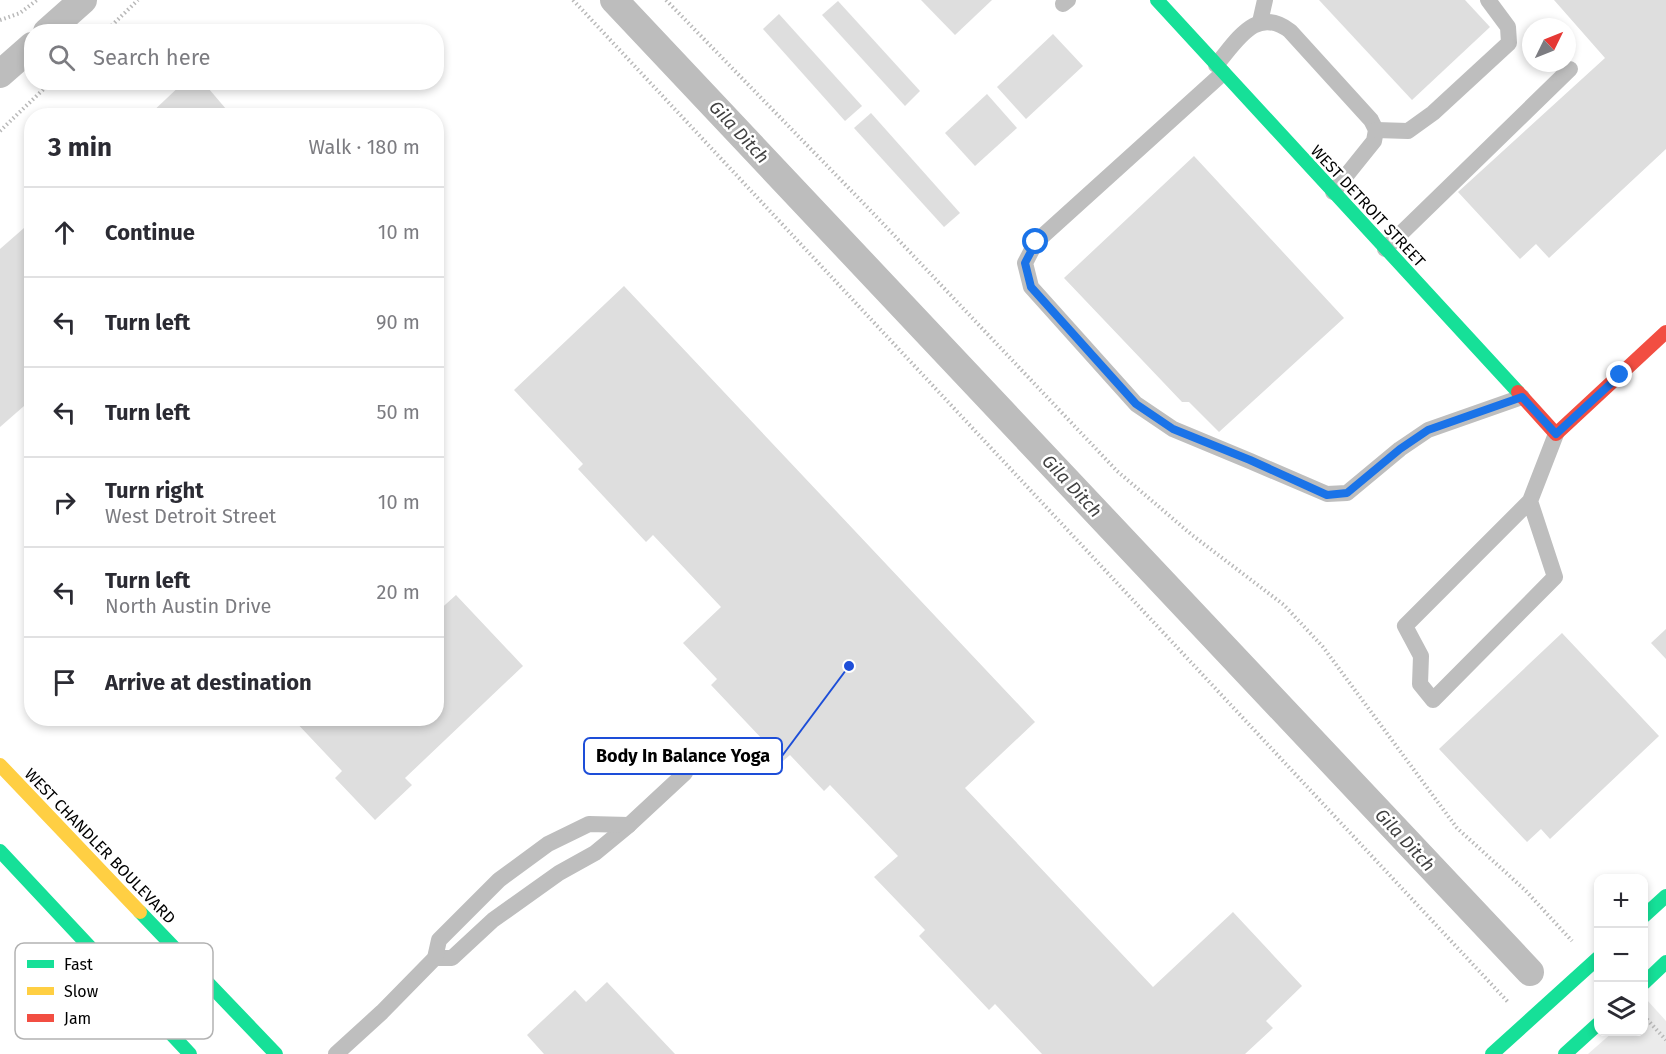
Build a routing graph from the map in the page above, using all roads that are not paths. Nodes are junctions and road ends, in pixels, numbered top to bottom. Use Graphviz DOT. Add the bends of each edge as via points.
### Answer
graph roads {
  1 [pos="1156,0"];
  2 [pos="1265,0"];
  3 [pos="1488,0"];
  4 [pos="1260,22"];
  5 [pos="1220,69"];
  6 [pos="1567,72"];
  7 [pos="1376,130"];
  8 [pos="1333,192"];
  9 [pos="1385,249"];
  10 [pos="1666,332"];
  11 [pos="1522,397"];
  12 [pos="1556,434"];
  13 [pos="1530,501"];
  14 [pos="0,765"];
  15 [pos="685,773"];
  16 [pos="629,825"];
  17 [pos="0,851"];
  18 [pos="1666,896"];
  19 [pos="1648,912"];
  20 [pos="86,943"];
  21 [pos="170,943"];
  22 [pos="435,958"];
  23 [pos="1594,962"];
  24 [pos="1666,962"];
  25 [pos="1648,978"];
  26 [pos="213,988"];
  27 [pos="1594,1028"];
  28 [pos="176,1039"];
  29 [pos="190,1054"];
  30 [pos="276,1054"];
  31 [pos="336,1054"];
  32 [pos="1492,1054"];
  33 [pos="1565,1054"];
  1 -- 5 [label="main road, WEST DETROIT STREET"];
  2 -- 4 [label="lane"];
  3 -- 7 [label="lane" via="1508,27 1509,43 1408,131"];
  4 -- 5 [label="lane" via="1249,27"];
  4 -- 7 [label="lane" via="1282,25 1290,32"];
  5 -- 8 [label="main road, WEST DETROIT STREET"];
  5 -- 11 [label="lane" via="1036,242 1025,263 1031,287 1136,404 1173,429 1327,495 1347,493 1428,430"];
  6 -- 9 [label="lane"];
  7 -- 8 [label="lane" via="1368,150"];
  8 -- 9 [label="main road, WEST DETROIT STREET"];
  9 -- 11 [label="main road, WEST DETROIT STREET"];
  10 -- 12 [label="main road"];
  11 -- 12 [label="main road, WEST DETROIT STREET"];
  12 -- 13 [label="lane"];
  13 -- 13 [label="lane" via="1405,626 1421,656 1420,684 1433,700 1555,577"];
  14 -- 21 [label="main road, WEST CHANDLER BOULEVARD"];
  15 -- 16 [label="lane"];
  16 -- 22 [label="lane" via="595,853 559,873 493,920 452,958"];
  16 -- 22 [label="lane" via="589,824 548,844 499,880 439,940"];
  17 -- 20 [label="main road"];
  18 -- 19 [label="main road"];
  22 -- 31 [label="lane"];
  23 -- 32 [label="main road"];
  24 -- 25 [label="main road"];
  26 -- 30 [label="main road, WEST CHANDLER BOULEVARD"];
  27 -- 33 [label="main road"];
  28 -- 29 [label="main road"];
}
